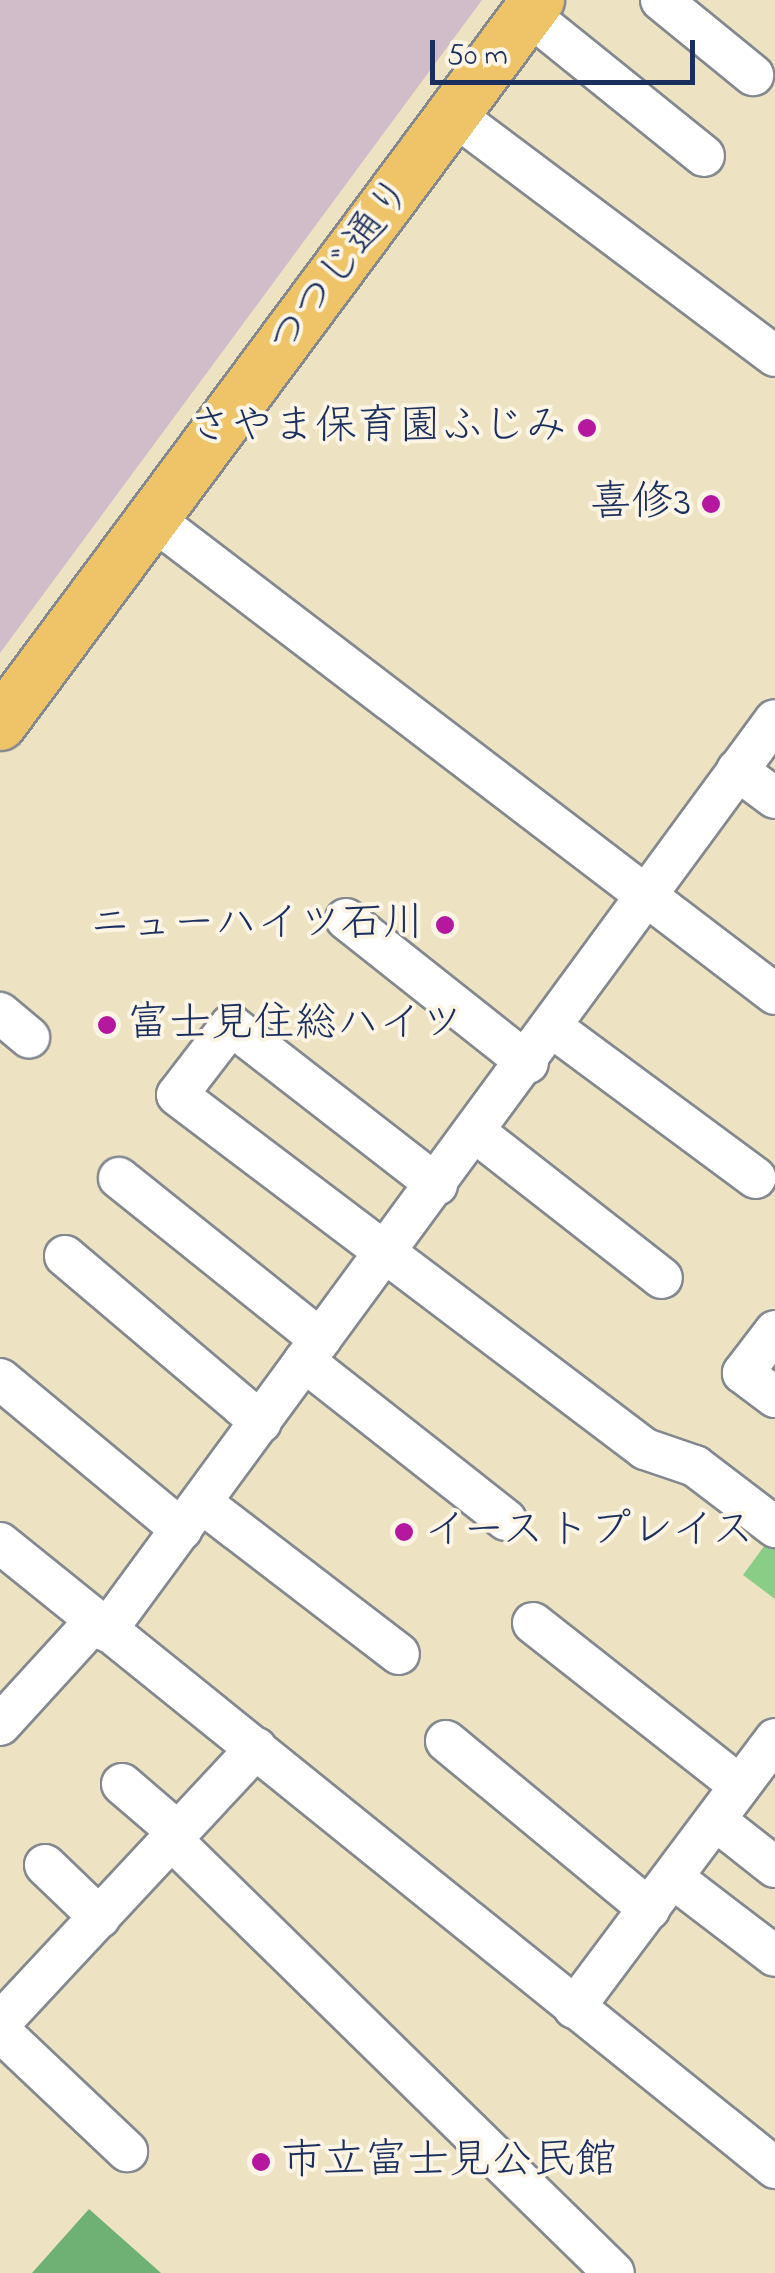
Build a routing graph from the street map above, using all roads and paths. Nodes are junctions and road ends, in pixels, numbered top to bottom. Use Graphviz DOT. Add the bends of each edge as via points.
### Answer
graph roads {
  1 [pos="660,0"];
  2 [pos="533,7"];
  3 [pos="753,76"];
  4 [pos="454,115"];
  5 [pos="704,156"];
  6 [pos="775,356"];
  7 [pos="154,520"];
  8 [pos="775,720"];
  9 [pos="0,724"];
  10 [pos="737,770"];
  11 [pos="775,798"];
  12 [pos="647,898"];
  13 [pos="346,919"];
  14 [pos="775,994"];
  15 [pos="553,1028"];
  16 [pos="528,1063"];
  17 [pos="475,1132"];
  18 [pos="119,1178"];
  19 [pos="756,1178"];
  20 [pos="437,1184"];
  21 [pos="65,1256"];
  22 [pos="382,1256"];
  23 [pos="662,1278"];
  24 [pos="775,1331"];
  25 [pos="312,1350"];
  26 [pos="0,1379"];
  27 [pos="775,1397"];
  28 [pos="261,1422"];
  29 [pos="192,1517"];
  30 [pos="506,1520"];
  31 [pos="775,1527"];
  32 [pos="6,1562"];
  33 [pos="534,1623"];
  34 [pos="101,1626"];
  35 [pos="399,1654"];
  36 [pos="0,1725"];
  37 [pos="775,1739"];
  38 [pos="446,1741"];
  39 [pos="256,1748"];
  40 [pos="122,1784"];
  41 [pos="740,1786"];
  42 [pos="715,1820"];
  43 [pos="176,1837"];
  44 [pos="45,1865"];
  45 [pos="775,1867"];
  46 [pos="661,1893"];
  47 [pos="100,1918"];
  48 [pos="775,1956"];
  49 [pos="8,1999"];
  50 [pos="574,2008"];
  51 [pos="0,2031"];
  52 [pos="127,2151"];
  53 [pos="775,2168"];
  54 [pos="614,2273"];
  1 -- 3 [label="street"];
  2 -- 4 [label="main road, つつじ通り"];
  2 -- 5 [label="street"];
  4 -- 6 [label="street"];
  4 -- 7 [label="main road, つつじ通り"];
  7 -- 9 [label="main road, つつじ通り"];
  7 -- 12 [label="street"];
  8 -- 10 [label="street"];
  10 -- 11 [label="street"];
  10 -- 12 [label="street"];
  12 -- 14 [label="street"];
  12 -- 15 [label="street"];
  13 -- 16 [label="street"];
  15 -- 16 [label="street"];
  15 -- 19 [label="street"];
  16 -- 17 [label="street"];
  17 -- 20 [label="street"];
  17 -- 23 [label="street"];
  18 -- 25 [label="street"];
  20 -- 22 [label="street"];
  20 -- 22 [label="street" via="230,1025 177,1096"];
  21 -- 28 [label="street"];
  22 -- 25 [label="street"];
  22 -- 31 [label="street" via="645,1449 695,1466"];
  24 -- 27 [label="street" via="743,1372"];
  25 -- 28 [label="street"];
  25 -- 30 [label="street"];
  26 -- 29 [label="street"];
  28 -- 29 [label="street"];
  29 -- 34 [label="street"];
  29 -- 35 [label="street"];
  32 -- 34 [label="street"];
  33 -- 41 [label="street"];
  34 -- 36 [label="street"];
  34 -- 39 [label="street"];
  37 -- 41 [label="street"];
  38 -- 46 [label="street"];
  39 -- 43 [label="street"];
  39 -- 50 [label="street"];
  40 -- 43 [label="street"];
  41 -- 42 [label="street"];
  42 -- 45 [label="street"];
  42 -- 46 [label="street"];
  43 -- 47 [label="street"];
  43 -- 54 [label="street"];
  44 -- 47 [label="street"];
  46 -- 48 [label="street"];
  46 -- 50 [label="street"];
  47 -- 49 [label="street"];
  50 -- 53 [label="street"];
  51 -- 52 [label="street"];
}
